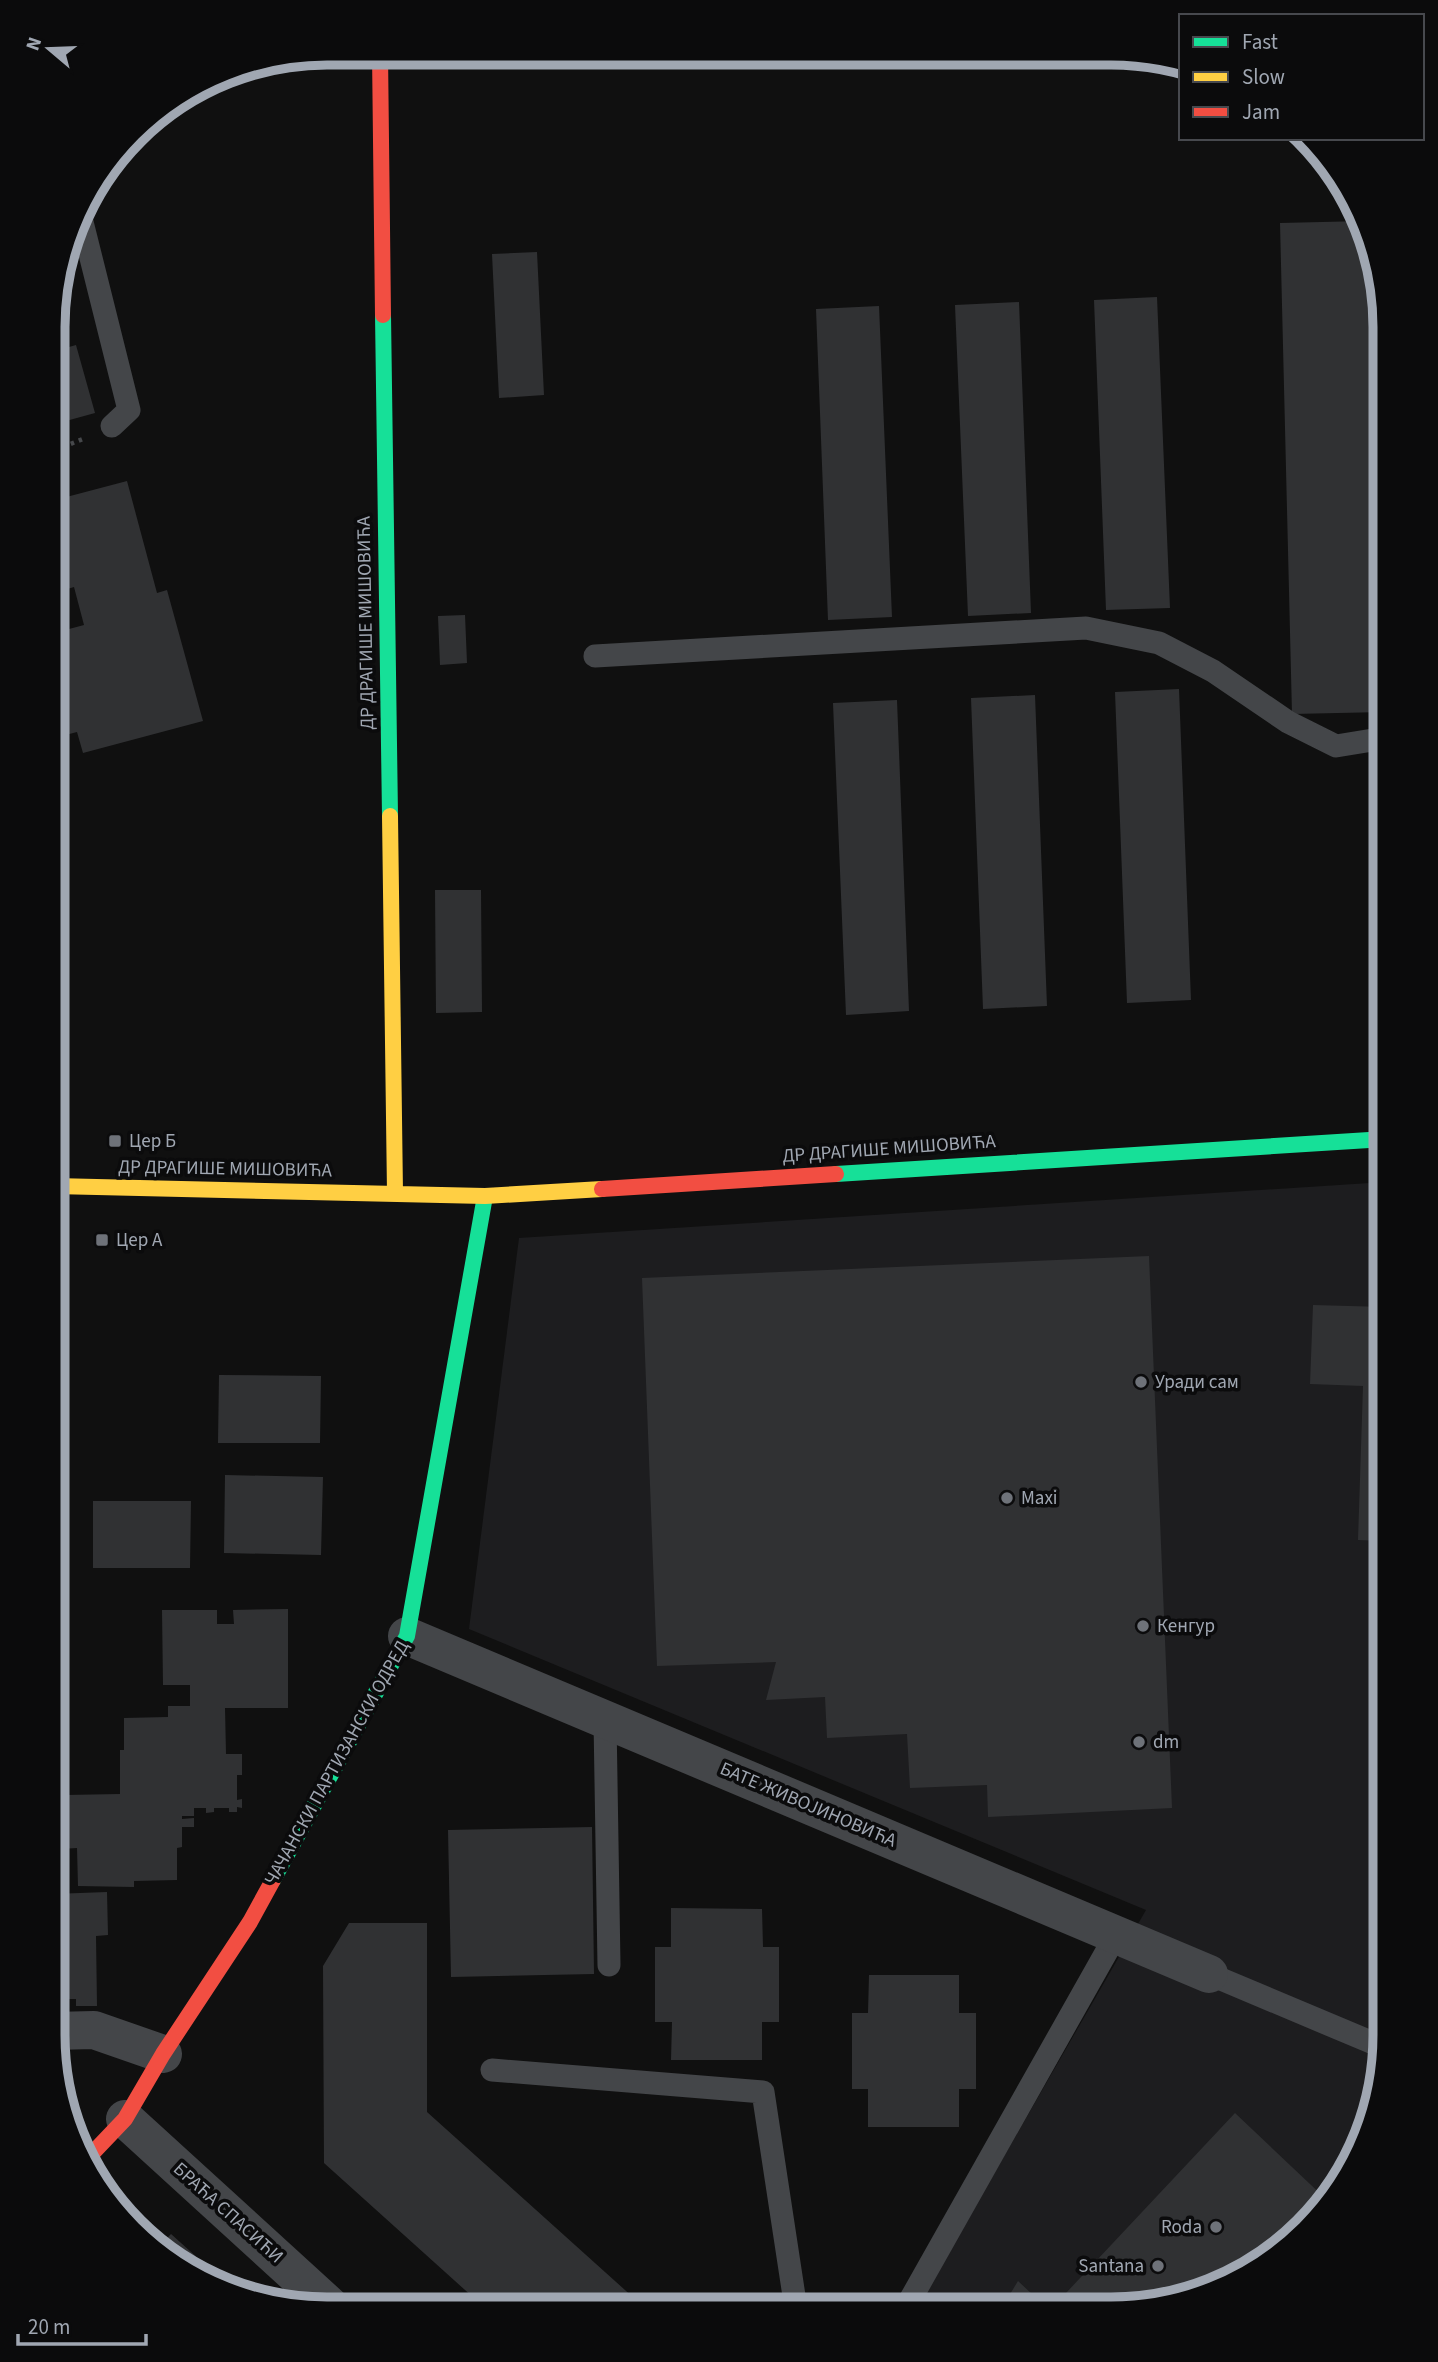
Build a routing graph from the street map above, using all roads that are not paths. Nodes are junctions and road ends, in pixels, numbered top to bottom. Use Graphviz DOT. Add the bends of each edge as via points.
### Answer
graph roads {
  1 [pos="380,65"];
  2 [pos="84,229"];
  3 [pos="112,426"];
  4 [pos="595,656"];
  5 [pos="1373,740"];
  6 [pos="1373,1140"];
  7 [pos="65,1186"];
  8 [pos="395,1193"];
  9 [pos="485,1196"];
  10 [pos="407,1636"];
  11 [pos="606,1720"];
  12 [pos="1116,1935"];
  13 [pos="609,1965"];
  14 [pos="1209,1974"];
  15 [pos="65,2031"];
  16 [pos="1373,2043"];
  17 [pos="163,2054"];
  18 [pos="492,2070"];
  19 [pos="125,2119"];
  20 [pos="93,2153"];
  21 [pos="320,2297"];
  22 [pos="794,2297"];
  23 [pos="912,2297"];
  1 -- 8 [label="street, ДР ДРАГИШЕ МИШОВИЋА"];
  2 -- 3 [label="lane" via="129,410"];
  4 -- 5 [label="lane" via="1086,628 1159,642 1213,671 1288,722 1336,746"];
  6 -- 9 [label="street, ДР ДРАГИШЕ МИШОВИЋА"];
  7 -- 8 [label="street, ДР ДРАГИШЕ МИШОВИЋА"];
  8 -- 9 [label="street, ДР ДРАГИШЕ МИШОВИЋА"];
  9 -- 10 [label="street, ЧАЧАНСКИ ПАРТИЗАНСКИ ОДРЕД"];
  10 -- 11 [label="street, БАТЕ ЖИВОЈИНОВИЋА"];
  10 -- 17 [label="street, ЧАЧАНСКИ ПАРТИЗАНСКИ ОДРЕД" via="250,1922"];
  11 -- 12 [label="street, БАТЕ ЖИВОЈИНОВИЋА"];
  11 -- 13 [label="lane"];
  12 -- 14 [label="street, БАТЕ ЖИВОЈИНОВИЋА"];
  12 -- 23 [label="lane"];
  14 -- 16 [label="lane"];
  15 -- 17 [label="street" via="94,2030"];
  17 -- 19 [label="street, ЧАЧАНСКИ ПАРТИЗАНСКИ ОДРЕД"];
  18 -- 22 [label="lane" via="763,2092"];
  19 -- 20 [label="street, ЧАЧАНСКИ ПАРТИЗАНСКИ ОДРЕД"];
  19 -- 21 [label="street, БРАЋА СПАСИЋИ"];
}
